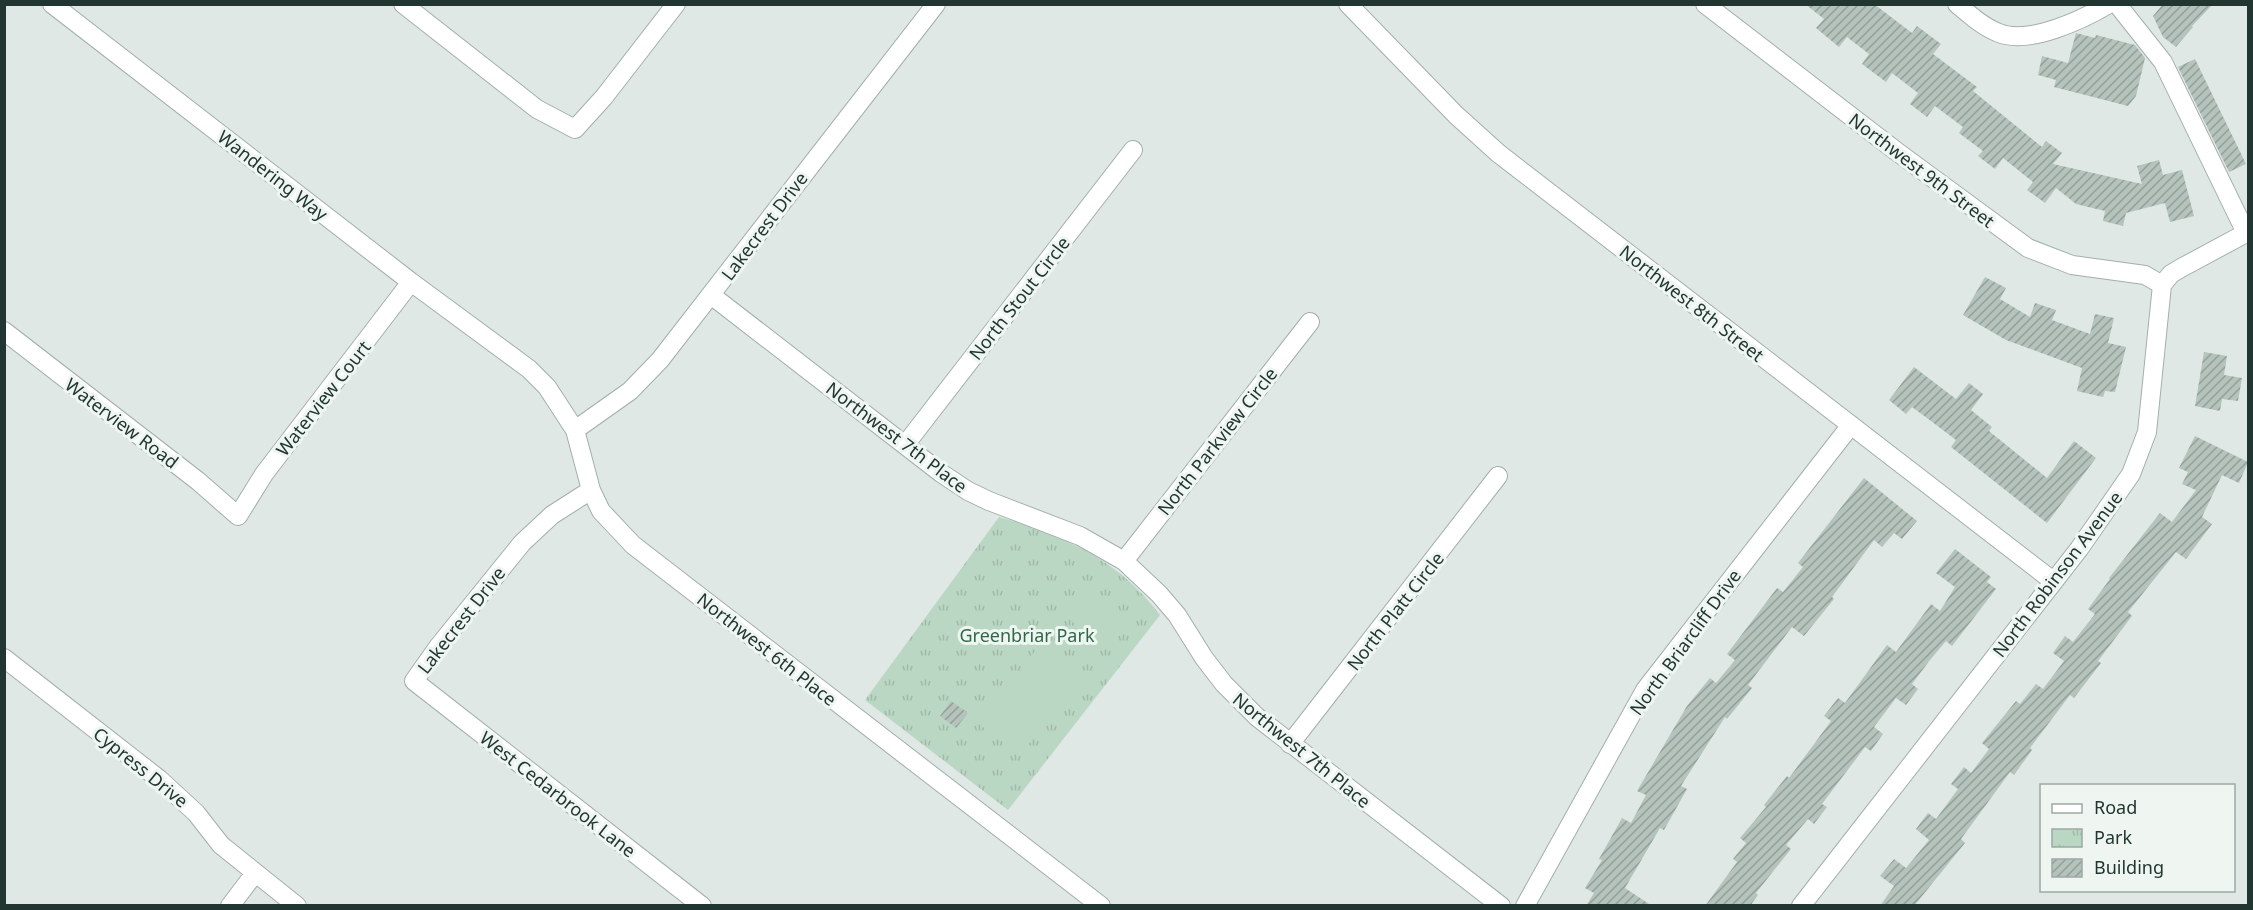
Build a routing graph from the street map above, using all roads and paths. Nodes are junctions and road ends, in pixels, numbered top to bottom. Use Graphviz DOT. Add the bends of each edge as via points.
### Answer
graph roads {
  1 [pos="52,4"];
  2 [pos="403,4"];
  3 [pos="676,4"];
  4 [pos="936,4"];
  5 [pos="1348,4"];
  6 [pos="1705,4"];
  7 [pos="1957,4"];
  8 [pos="2109,4"];
  9 [pos="2117,4"];
  10 [pos="1133,150"];
  11 [pos="2247,233"];
  12 [pos="411,282"];
  13 [pos="2162,285"];
  14 [pos="711,295"];
  15 [pos="1310,321"];
  16 [pos="4,332"];
  17 [pos="494,345"];
  18 [pos="1851,425"];
  19 [pos="575,430"];
  20 [pos="904,444"];
  21 [pos="1498,476"];
  22 [pos="591,490"];
  23 [pos="238,516"];
  24 [pos="1124,561"];
  25 [pos="2053,581"];
  26 [pos="4,658"];
  27 [pos="414,681"];
  28 [pos="1290,744"];
  29 [pos="255,873"];
  30 [pos="230,906"];
  31 [pos="297,906"];
  32 [pos="702,906"];
  33 [pos="1101,906"];
  34 [pos="1501,906"];
  35 [pos="1525,906"];
  36 [pos="1801,906"];
  1 -- 12 [label="street, Wandering Way"];
  2 -- 3 [label="street" via="537,109 575,129"];
  4 -- 14 [label="street, Lakecrest Drive"];
  5 -- 18 [label="street, Northwest 8th Street" via="1498,153"];
  6 -- 13 [label="street, Northwest 9th Street" via="2028,248 2072,265 2145,275"];
  7 -- 8 [label="street" via="1983,25 2001,34 2020,37 2091,15"];
  9 -- 11 [label="street" via="2163,62"];
  10 -- 20 [label="street, North Stout Circle"];
  11 -- 13 [label="street" via="2171,274"];
  12 -- 17 [label="street, Wandering Way"];
  12 -- 23 [label="street, Waterview Court" via="264,474"];
  13 -- 25 [label="street, North Robinson Avenue" via="2148,423 2141,449 2113,502"];
  14 -- 19 [label="street, Lakecrest Drive" via="645,377"];
  14 -- 20 [label="street, Northwest 7th Place"];
  15 -- 24 [label="street, North Parkview Circle"];
  16 -- 23 [label="street, Waterview Road"];
  17 -- 19 [label="street, Northwest 6th Place" via="547,387"];
  18 -- 25 [label="street, Northwest 8th Street"];
  18 -- 35 [label="street, North Briarcliff Drive" via="1645,690"];
  19 -- 22 [label="street, Northwest 6th Place"];
  20 -- 24 [label="street, Northwest 7th Place" via="968,491 1080,536"];
  21 -- 28 [label="street, North Platt Circle"];
  22 -- 27 [label="street, Lakecrest Drive" via="552,515 522,543"];
  22 -- 33 [label="street, Northwest 6th Place" via="601,511 633,545"];
  24 -- 28 [label="street, Northwest 7th Place" via="1177,615 1224,684"];
  25 -- 36 [label="street, North Robinson Avenue"];
  26 -- 29 [label="street, Cypress Drive" via="174,792 221,845"];
  27 -- 32 [label="street, West Cedarbrook Lane"];
  28 -- 34 [label="street, Northwest 7th Place"];
  29 -- 30 [label="street"];
  29 -- 31 [label="street, Cypress Drive"];
}
